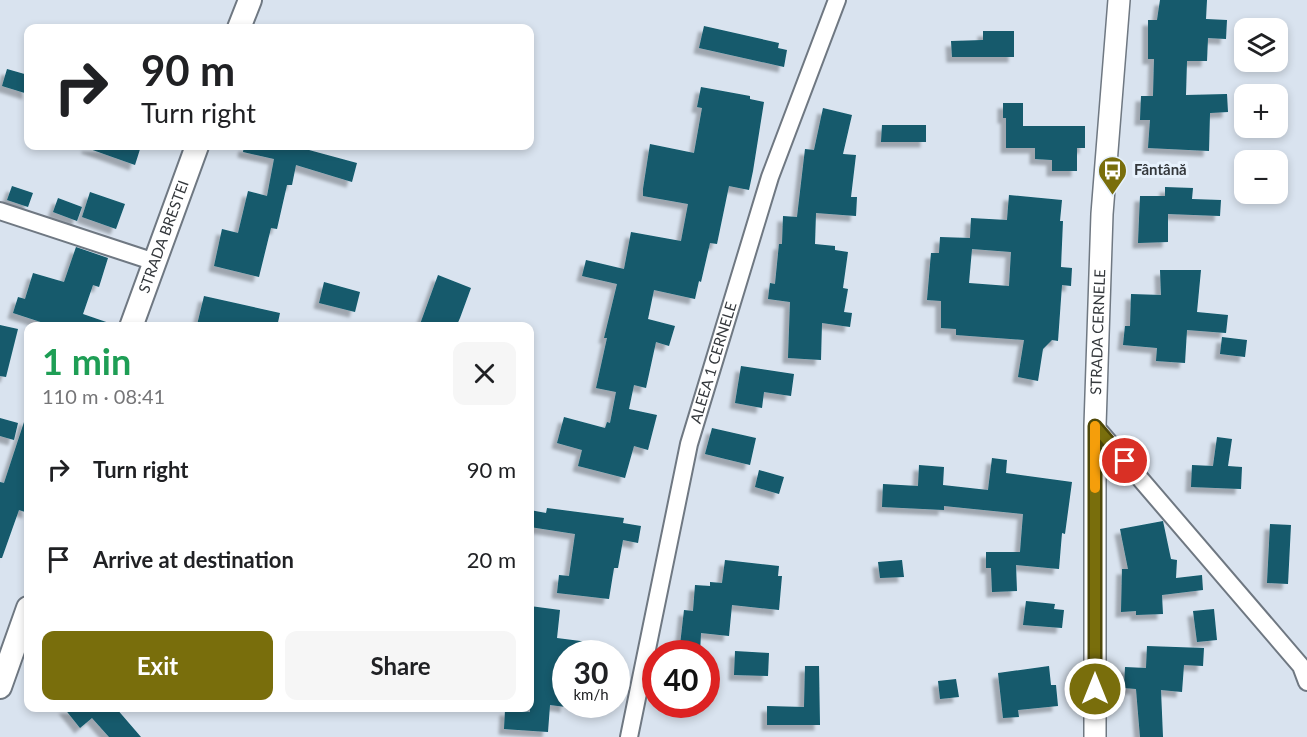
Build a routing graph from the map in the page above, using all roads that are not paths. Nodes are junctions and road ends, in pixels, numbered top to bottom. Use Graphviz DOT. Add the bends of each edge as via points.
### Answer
graph roads {
  1 [pos="250,0"];
  2 [pos="837,0"];
  3 [pos="1119,0"];
  4 [pos="241,24"];
  5 [pos="196,150"];
  6 [pos="0,211"];
  7 [pos="155,262"];
  8 [pos="133,322"];
  9 [pos="1095,426"];
  10 [pos="24,619"];
  11 [pos="1305,670"];
  12 [pos="0,687"];
  13 [pos="629,737"];
  14 [pos="1095,737"];
  1 -- 4 [label="main road"];
  2 -- 13 [label="street, ALEEA 1 CERNELE" via="770,177 690,444"];
  3 -- 9 [label="street, STRADA CERNELE" via="1102,214"];
  5 -- 7 [label="main road, STRADA BRESTEI"];
  6 -- 7 [label="street"];
  7 -- 8 [label="main road, STRADA BRESTEI"];
  9 -- 11 [label="street"];
  9 -- 14 [label="street, STRADA CERNELE"];
  10 -- 12 [label="main road"];
}
